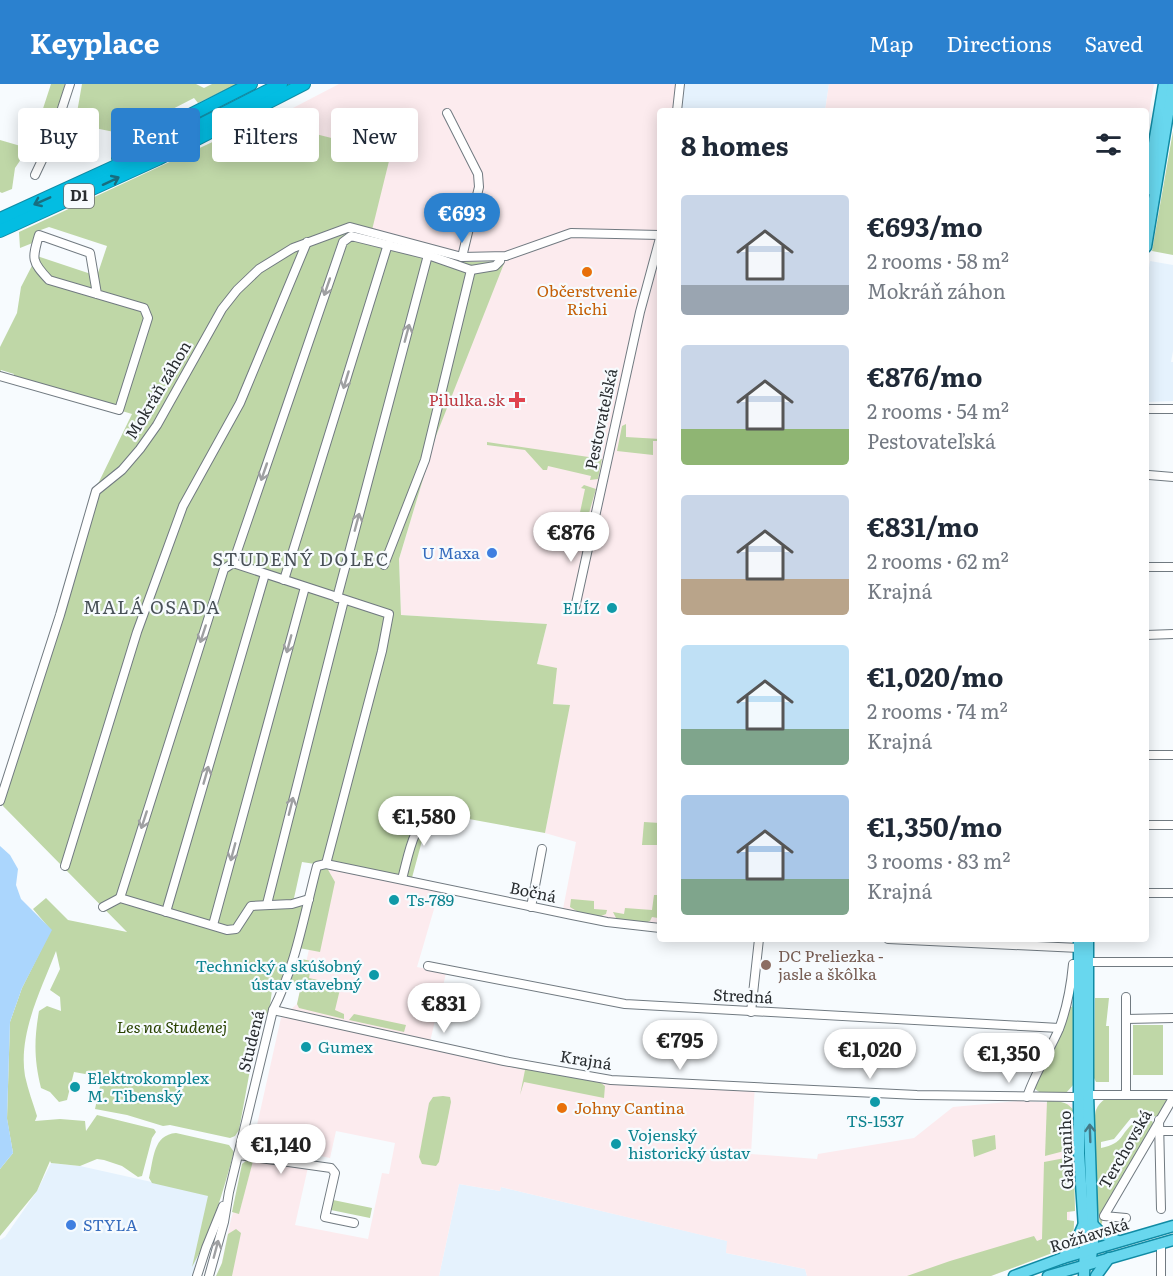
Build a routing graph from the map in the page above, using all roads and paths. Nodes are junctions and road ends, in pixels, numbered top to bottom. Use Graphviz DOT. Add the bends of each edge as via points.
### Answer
graph roads {
  1 [pos="70,84"];
  2 [pos="251,84"];
  3 [pos="281,84"];
  4 [pos="304,84"];
  5 [pos="680,84"];
  6 [pos="1164,84"];
  7 [pos="1173,84"];
  8 [pos="677,108"];
  9 [pos="447,113"];
  10 [pos="1149,173"];
  11 [pos="35,175"];
  12 [pos="80,184"];
  13 [pos="0,219"];
  14 [pos="1149,229"];
  15 [pos="0,231"];
  16 [pos="657,236"];
  17 [pos="307,242"];
  18 [pos="388,244"];
  19 [pos="657,247"];
  20 [pos="428,255"];
  21 [pos="462,257"];
  22 [pos="500,261"];
  23 [pos="471,270"];
  24 [pos="97,294"];
  25 [pos="0,376"];
  26 [pos="1149,409"];
  27 [pos="1173,409"];
  28 [pos="1149,475"];
  29 [pos="1173,477"];
  30 [pos="233,562"];
  31 [pos="384,565"];
  32 [pos="1149,567"];
  33 [pos="1173,567"];
  34 [pos="265,574"];
  35 [pos="284,580"];
  36 [pos="305,587"];
  37 [pos="340,599"];
  38 [pos="574,608"];
  39 [pos="1173,634"];
  40 [pos="1149,635"];
  41 [pos="1149,755"];
  42 [pos="1173,755"];
  43 [pos="0,801"];
  44 [pos="449,813"];
  45 [pos="1149,825"];
  46 [pos="1173,825"];
  47 [pos="542,849"];
  48 [pos="321,865"];
  49 [pos="65,867"];
  50 [pos="402,879"];
  51 [pos="1149,893"];
  52 [pos="1173,893"];
  53 [pos="120,898"];
  54 [pos="309,899"];
  55 [pos="267,904"];
  56 [pos="531,907"];
  57 [pos="103,908"];
  58 [pos="166,912"];
  59 [pos="213,925"];
  60 [pos="657,928"];
  61 [pos="759,942"];
  62 [pos="1003,942"];
  63 [pos="1088,942"];
  64 [pos="1079,944"];
  65 [pos="1088,962"];
  66 [pos="1173,962"];
  67 [pos="1073,964"];
  68 [pos="428,966"];
  69 [pos="1126,997"];
  70 [pos="273,1010"];
  71 [pos="751,1012"];
  72 [pos="1173,1018"];
  73 [pos="1126,1019"];
  74 [pos="1059,1028"];
  75 [pos="1126,1095"];
  76 [pos="1084,1096"];
  77 [pos="1173,1096"];
  78 [pos="1027,1097"];
  79 [pos="1159,1119"];
  80 [pos="1161,1131"];
  81 [pos="1173,1131"];
  82 [pos="238,1155"];
  83 [pos="229,1192"];
  84 [pos="1161,1209"];
  85 [pos="1126,1218"];
  86 [pos="354,1223"];
  87 [pos="1088,1223"];
  88 [pos="1173,1226"];
  89 [pos="1173,1240"];
  90 [pos="1118,1241"];
  91 [pos="1161,1243"];
  92 [pos="1089,1250"];
  93 [pos="1063,1258"];
  94 [pos="1109,1258"];
  95 [pos="1086,1268"];
  96 [pos="1058,1275"];
  97 [pos="197,1276"];
  98 [pos="209,1276"];
  99 [pos="1014,1276"];
  100 [pos="1090,1276"];
  101 [pos="1096,1276"];
  102 [pos="1161,1276"];
  1 -- 11 [label="street" via="52,140"];
  2 -- 12 [label="highway" via="192,114"];
  3 -- 12 [label="highway, D1"];
  15 -- 4 [label="highway, D1, one-way" via="158,159"];
  5 -- 8 [label="street"];
  6 -- 10 [label="main road"];
  7 -- 14 [label="main road"];
  9 -- 21 [label="street" via="478,174 479,187"];
  12 -- 13 [label="highway, D1, one-way"];
  16 -- 21 [label="street, Mokráň záhon" via="571,233 506,256"];
  17 -- 21 [label="street, Mokráň záhon" via="350,227"];
  17 -- 43 [label="street, Mokráň záhon" via="259,269 237,290 157,425 122,470 96,491"];
  17 -- 49 [label="street" via="240,403 183,506 137,632"];
  18 -- 20 [label="street"];
  18 -- 30 [label="street, one-way" via="351,236 343,242"];
  18 -- 35 [label="street, one-way"];
  19 -- 38 [label="street, Pestovateľská"];
  20 -- 23 [label="street"];
  37 -- 20 [label="street, one-way"];
  22 -- 23 [label="street" via="495,266"];
  23 -- 31 [label="street" via="424,460"];
  24 -- 24 [label="street" via="90,253 39,235 33,256 49,280"];
  24 -- 25 [label="street" via="144,308 148,318 119,410"];
  26 -- 27 [label="street"];
  28 -- 29 [label="street"];
  30 -- 34 [label="street"];
  30 -- 53 [label="street, one-way" via="224,570"];
  32 -- 33 [label="street"];
  34 -- 35 [label="street"];
  58 -- 34 [label="street, one-way"];
  35 -- 36 [label="street"];
  36 -- 37 [label="street"];
  36 -- 59 [label="street, one-way"];
  37 -- 48 [label="street, Studená" via="389,614"];
  55 -- 37 [label="street, one-way"];
  39 -- 40 [label="street"];
  41 -- 42 [label="street"];
  44 -- 50 [label="street" via="436,810 419,824"];
  45 -- 46 [label="street"];
  47 -- 56 [label="street"];
  48 -- 50 [label="street, Bočná"];
  48 -- 54 [label="street, Studená"];
  50 -- 56 [label="street, Bočná"];
  51 -- 52 [label="street"];
  53 -- 57 [label="street"];
  53 -- 58 [label="street"];
  54 -- 55 [label="street"];
  54 -- 70 [label="street, Studená" via="293,961"];
  55 -- 59 [label="street" via="251,906 236,929"];
  56 -- 60 [label="street, Bočná"];
  58 -- 59 [label="street"];
  61 -- 71 [label="street"];
  62 -- 64 [label="street"];
  63 -- 65 [label="main road, Galvaniho"];
  64 -- 65 [label="street"];
  64 -- 76 [label="main road, Galvaniho"];
  65 -- 66 [label="street"];
  65 -- 76 [label="main road, Galvaniho"];
  67 -- 74 [label="street"];
  68 -- 71 [label="street, Stredná" via="625,1004"];
  69 -- 73 [label="street"];
  70 -- 78 [label="street, Krajná" via="504,1061 611,1080"];
  70 -- 82 [label="street, Studená"];
  71 -- 74 [label="street, Stredná"];
  72 -- 73 [label="street"];
  73 -- 75 [label="street"];
  74 -- 78 [label="street"];
  75 -- 76 [label="street, Krajná"];
  75 -- 77 [label="street, Krajná"];
  76 -- 78 [label="street, Krajná"];
  76 -- 87 [label="main road, Galvaniho" via="1079,1152"];
  77 -- 79 [label="street, Terchovská"];
  79 -- 80 [label="street"];
  79 -- 85 [label="street, Terchovská" via="1104,1216"];
  80 -- 81 [label="street"];
  80 -- 84 [label="street"];
  82 -- 83 [label="street, Studená"];
  82 -- 86 [label="street" via="331,1168 335,1173 325,1217"];
  83 -- 97 [label="street, Studená"];
  98 -- 83 [label="street, Studená, one-way"];
  87 -- 90 [label="main road"];
  87 -- 92 [label="main road, Galvaniho"];
  87 -- 93 [label="main road"];
  88 -- 90 [label="main road, Rožňavská"];
  89 -- 91 [label="main road, Rožňavská"];
  90 -- 92 [label="main road, Rožňavská"];
  91 -- 94 [label="main road, Rožňavská"];
  91 -- 102 [label="street"];
  92 -- 93 [label="main road, Rožňavská"];
  92 -- 95 [label="main road, Galvaniho"];
  93 -- 99 [label="main road, Rožňavská"];
  94 -- 95 [label="main road, Rožňavská"];
  94 -- 101 [label="main road"];
  95 -- 96 [label="main road, Rožňavská"];
  95 -- 100 [label="main road, Galvaniho"];
}
